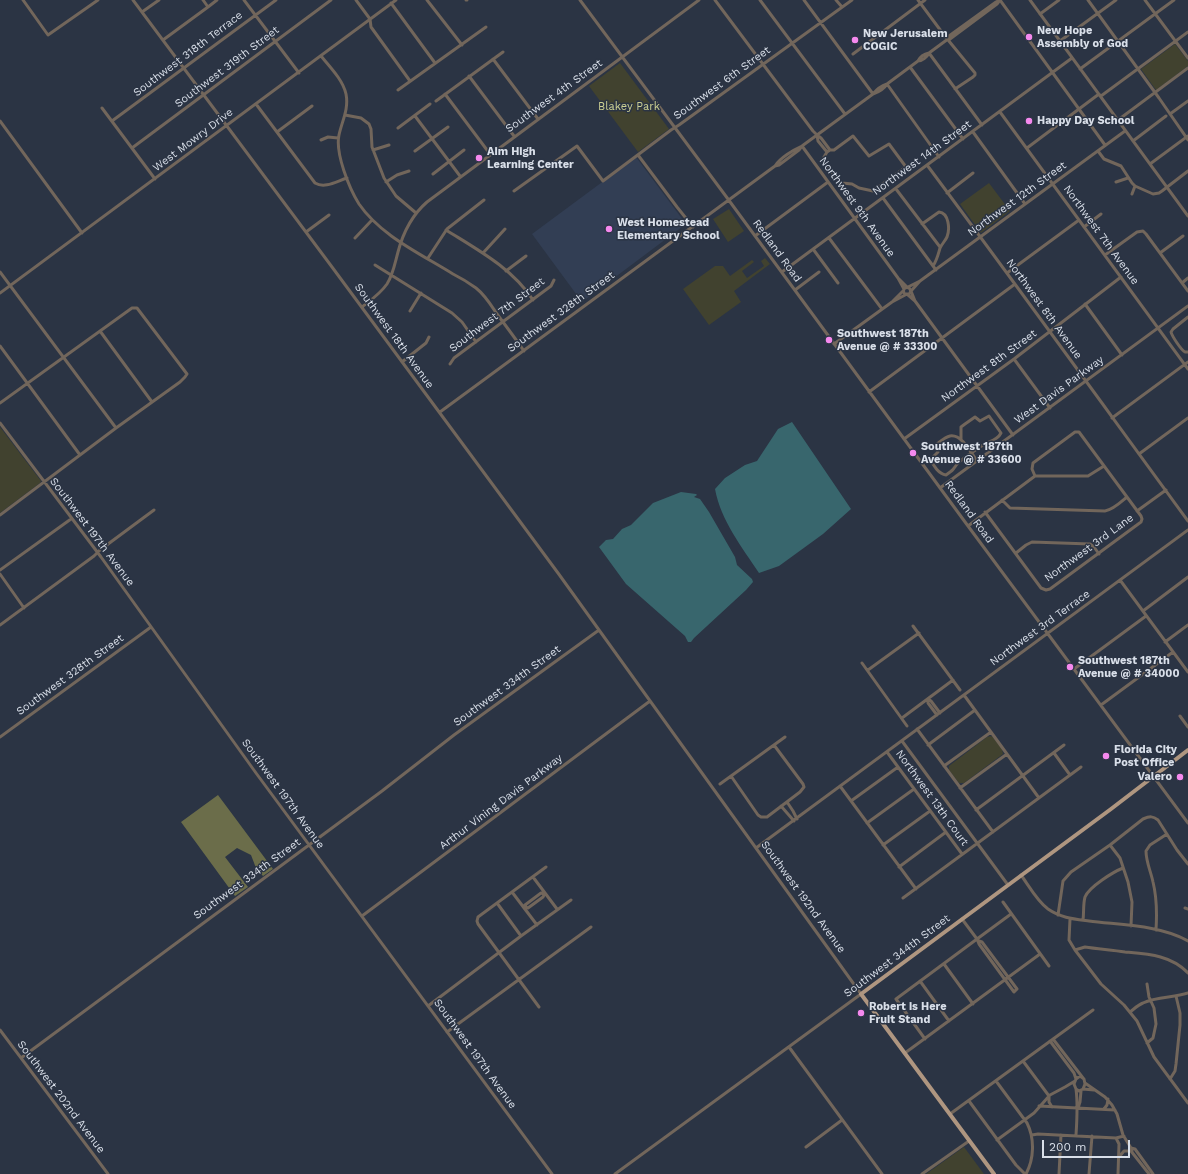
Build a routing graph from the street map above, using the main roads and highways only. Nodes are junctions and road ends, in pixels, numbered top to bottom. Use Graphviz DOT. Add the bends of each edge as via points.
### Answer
graph roads {
  1 [pos="1188,750"];
  2 [pos="861,994"];
  3 [pos="994,1174"];
  1 -- 2 [label="main road, Southwest 344th Street"];
  2 -- 3 [label="main road, Southwest 192nd Avenue"];
}
